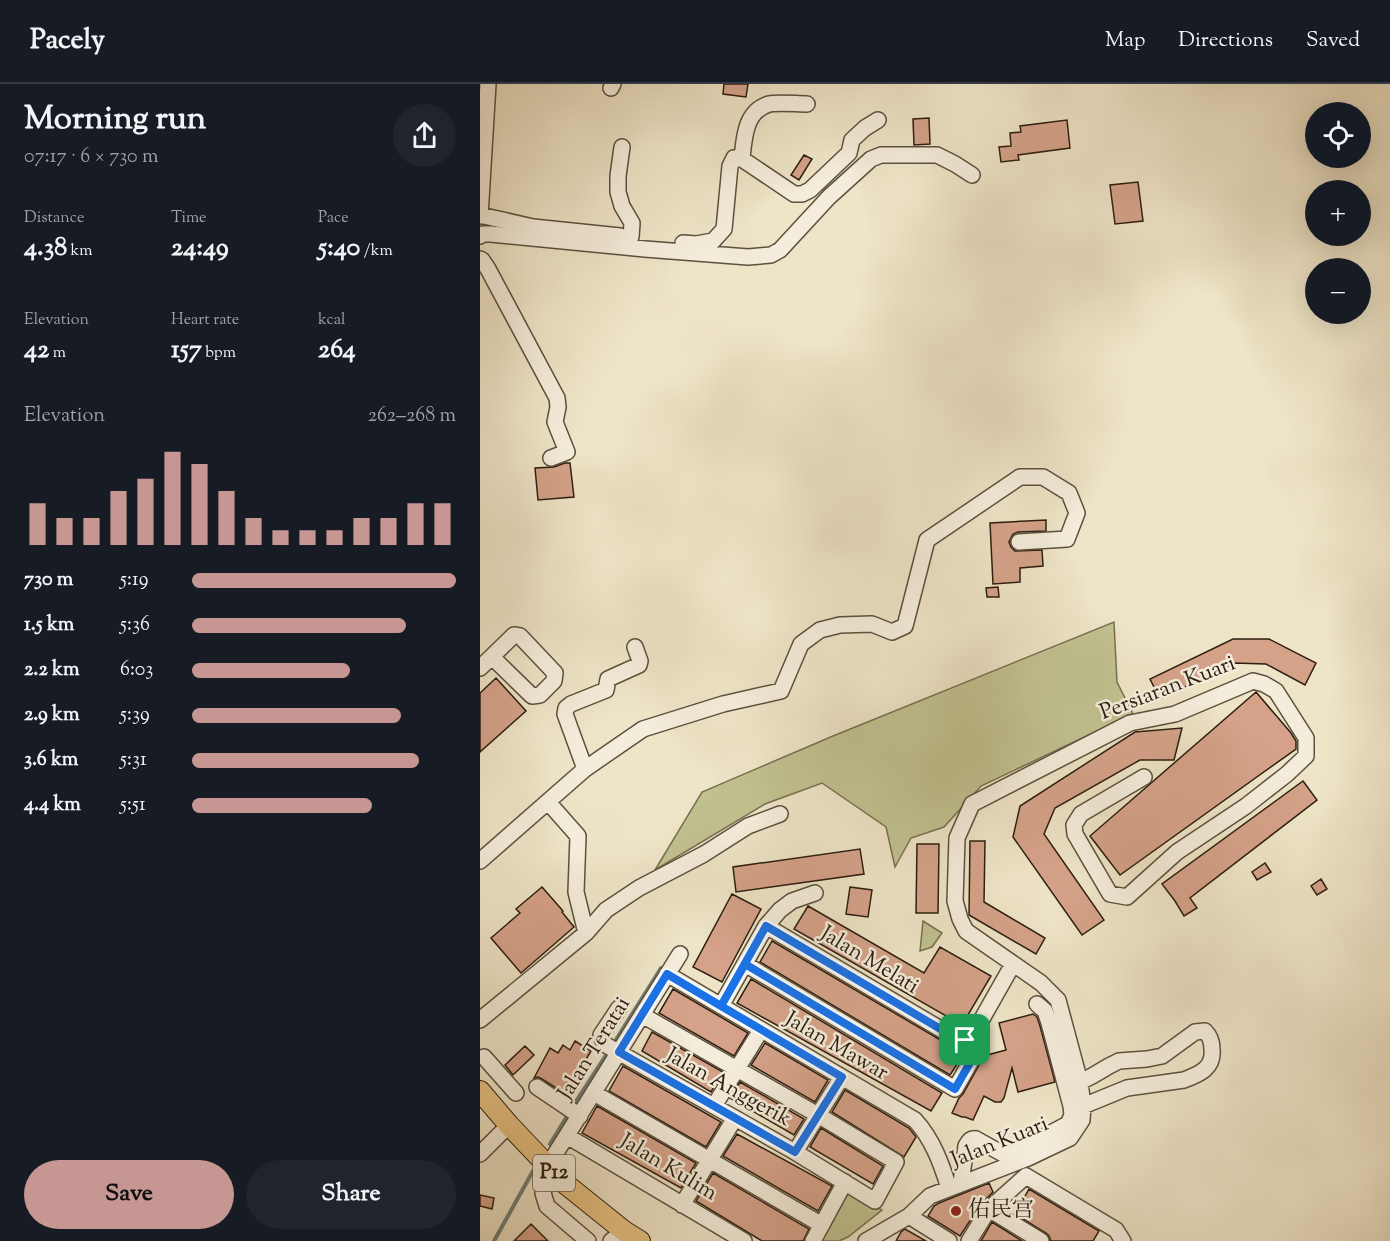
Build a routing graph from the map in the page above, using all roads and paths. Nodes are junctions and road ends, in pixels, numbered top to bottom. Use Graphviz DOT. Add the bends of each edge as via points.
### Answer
graph roads {
  1 [pos="488,84"];
  2 [pos="807,104"];
  3 [pos="878,120"];
  4 [pos="622,147"];
  5 [pos="742,159"];
  6 [pos="972,175"];
  7 [pos="480,215"];
  8 [pos="480,236"];
  9 [pos="631,237"];
  10 [pos="480,259"];
  11 [pos="551,458"];
  12 [pos="1019,542"];
  13 [pos="635,647"];
  14 [pos="492,657"];
  15 [pos="480,668"];
  16 [pos="585,769"];
  17 [pos="1144,777"];
  18 [pos="548,802"];
  19 [pos="780,814"];
  20 [pos="480,861"];
  21 [pos="815,893"];
  22 [pos="766,926"];
  23 [pos="586,933"];
  24 [pos="680,954"];
  25 [pos="745,964"];
  26 [pos="1013,964"];
  27 [pos="667,974"];
  28 [pos="1041,982"];
  29 [pos="1036,1004"];
  30 [pos="721,1006"];
  31 [pos="619,1008"];
  32 [pos="642,1015"];
  33 [pos="480,1020"];
  34 [pos="761,1030"];
  35 [pos="965,1040"];
  36 [pos="619,1052"];
  37 [pos="484,1057"];
  38 [pos="1068,1064"];
  39 [pos="737,1069"];
  40 [pos="500,1075"];
  41 [pos="842,1077"];
  42 [pos="1080,1082"];
  43 [pos="537,1087"];
  44 [pos="481,1091"];
  45 [pos="516,1093"];
  46 [pos="594,1093"];
  47 [pos="714,1106"];
  48 [pos="1083,1106"];
  49 [pos="818,1115"];
  50 [pos="580,1116"];
  51 [pos="735,1118"];
  52 [pos="509,1125"];
  53 [pos="567,1136"];
  54 [pos="795,1152"];
  55 [pos="480,1154"];
  56 [pos="709,1160"];
  57 [pos="550,1168"];
  58 [pos="845,1182"];
  59 [pos="955,1186"];
  60 [pos="682,1204"];
  61 [pos="989,1209"];
  62 [pos="909,1216"];
  63 [pos="822,1225"];
  64 [pos="625,1238"];
  65 [pos="588,1241"];
  66 [pos="744,1241"];
  67 [pos="813,1241"];
  68 [pos="866,1241"];
  69 [pos="949,1241"];
  70 [pos="969,1241"];
  71 [pos="1041,1241"];
  72 [pos="1123,1241"];
  1 -- 7 [label="street"];
  2 -- 5 [label="street" via="770,104 757,111 748,123"];
  3 -- 5 [label="street" via="852,141 849,153 802,194 794,194"];
  4 -- 9 [label="street" via="618,192 632,223"];
  5 -- 9 [label="street" via="735,158 730,166 724,229 713,241 696,244"];
  6 -- 8 [label="street" via="937,155 881,155 871,159 829,197 771,255 748,257"];
  7 -- 9 [label="street" via="533,227"];
  10 -- 11 [label="street" via="489,268 557,398 555,422 567,452"];
  12 -- 16 [label="street" via="1067,539 1077,513 1069,493 1043,477 1020,477 927,540 905,626 892,632 872,624 820,630 801,644 781,691 643,729"];
  13 -- 16 [label="street" via="639,664 608,679 606,690 566,708"];
  14 -- 15 [label="street"];
  16 -- 18 [label="street"];
  17 -- 26 [label="street, Persiaran Kuari" via="1081,814 1074,825 1075,834 1110,894 1127,897 1177,852 1287,774 1306,756 1306,738 1276,692 1252,681 1175,714 1130,723 972,804 957,838 955,901 966,931"];
  18 -- 20 [label="street"];
  18 -- 23 [label="street" via="578,836 576,892"];
  19 -- 23 [label="street" via="748,826 639,888 606,910"];
  21 -- 22 [label="street" via="792,901"];
  22 -- 25 [label="street"];
  22 -- 35 [label="street, Jalan Melati"];
  23 -- 33 [label="street"];
  24 -- 27 [label="street, Jalan Teratai"];
  25 -- 30 [label="street"];
  25 -- 35 [label="street" via="955,1089 975,1054"];
  26 -- 28 [label="street, Persiaran Kuari"];
  26 -- 35 [label="street" via="974,1033"];
  27 -- 30 [label="street, Jalan Mawar"];
  27 -- 32 [label="street, Jalan Teratai"];
  28 -- 38 [label="street, Jalan Kuari" via="1058,1000"];
  29 -- 38 [label="street" via="1045,1011"];
  30 -- 34 [label="street, Jalan Mawar"];
  31 -- 36 [label="street, Jalan Anggerik" via="601,1035 604,1044"];
  32 -- 36 [label="street, Jalan Teratai"];
  32 -- 39 [label="street"];
  34 -- 39 [label="street"];
  34 -- 41 [label="street, Jalan Mawar"];
  36 -- 46 [label="street, Jalan Teratai"];
  36 -- 47 [label="street, Jalan Anggerik"];
  37 -- 40 [label="street"];
  38 -- 42 [label="street, Jalan Kuari"];
  38 -- 59 [label="street" via="1072,1115 1068,1124 1012,1153 1003,1154 972,1139 966,1146"];
  39 -- 47 [label="street"];
  39 -- 49 [label="street"];
  40 -- 44 [label="street"];
  40 -- 45 [label="street"];
  41 -- 49 [label="street"];
  41 -- 59 [label="street, Jalan Mawar" via="915,1120 926,1131"];
  42 -- 48 [label="street, Jalan Kuari"];
  42 -- 48 [label="street" via="1119,1061 1162,1056 1195,1032 1205,1031 1212,1042 1213,1058 1193,1077 1127,1088"];
  43 -- 50 [label="street"];
  44 -- 52 [label="main road, P12"];
  46 -- 50 [label="street, Jalan Teratai"];
  46 -- 56 [label="street"];
  47 -- 51 [label="street, Jalan Anggerik"];
  48 -- 59 [label="street, Jalan Kuari" via="1082,1120 1070,1138"];
  49 -- 54 [label="street"];
  49 -- 58 [label="street, Jalan Anggerik" via="896,1162 875,1201"];
  50 -- 53 [label="street, Jalan Teratai"];
  51 -- 54 [label="street, Jalan Anggerik"];
  51 -- 56 [label="street"];
  52 -- 55 [label="street"];
  52 -- 57 [label="main road, P12"];
  53 -- 57 [label="street, Jalan Teratai"];
  53 -- 60 [label="street, Jalan Kulim"];
  54 -- 58 [label="street, Jalan Anggerik"];
  56 -- 60 [label="street"];
  56 -- 63 [label="street"];
  57 -- 64 [label="main road, P12"];
  57 -- 65 [label="street, Jalan Teratai" via="543,1193 547,1206"];
  58 -- 63 [label="street"];
  59 -- 62 [label="street, Jalan Kuari" via="930,1196"];
  60 -- 66 [label="street, Jalan Kulim"];
  61 -- 70 [label="street"];
  61 -- 71 [label="street"];
  61 -- 72 [label="street" via="1026,1176 1116,1230"];
  62 -- 68 [label="street, Jalan Kuari"];
  62 -- 69 [label="street"];
  63 -- 67 [label="street"];
}
